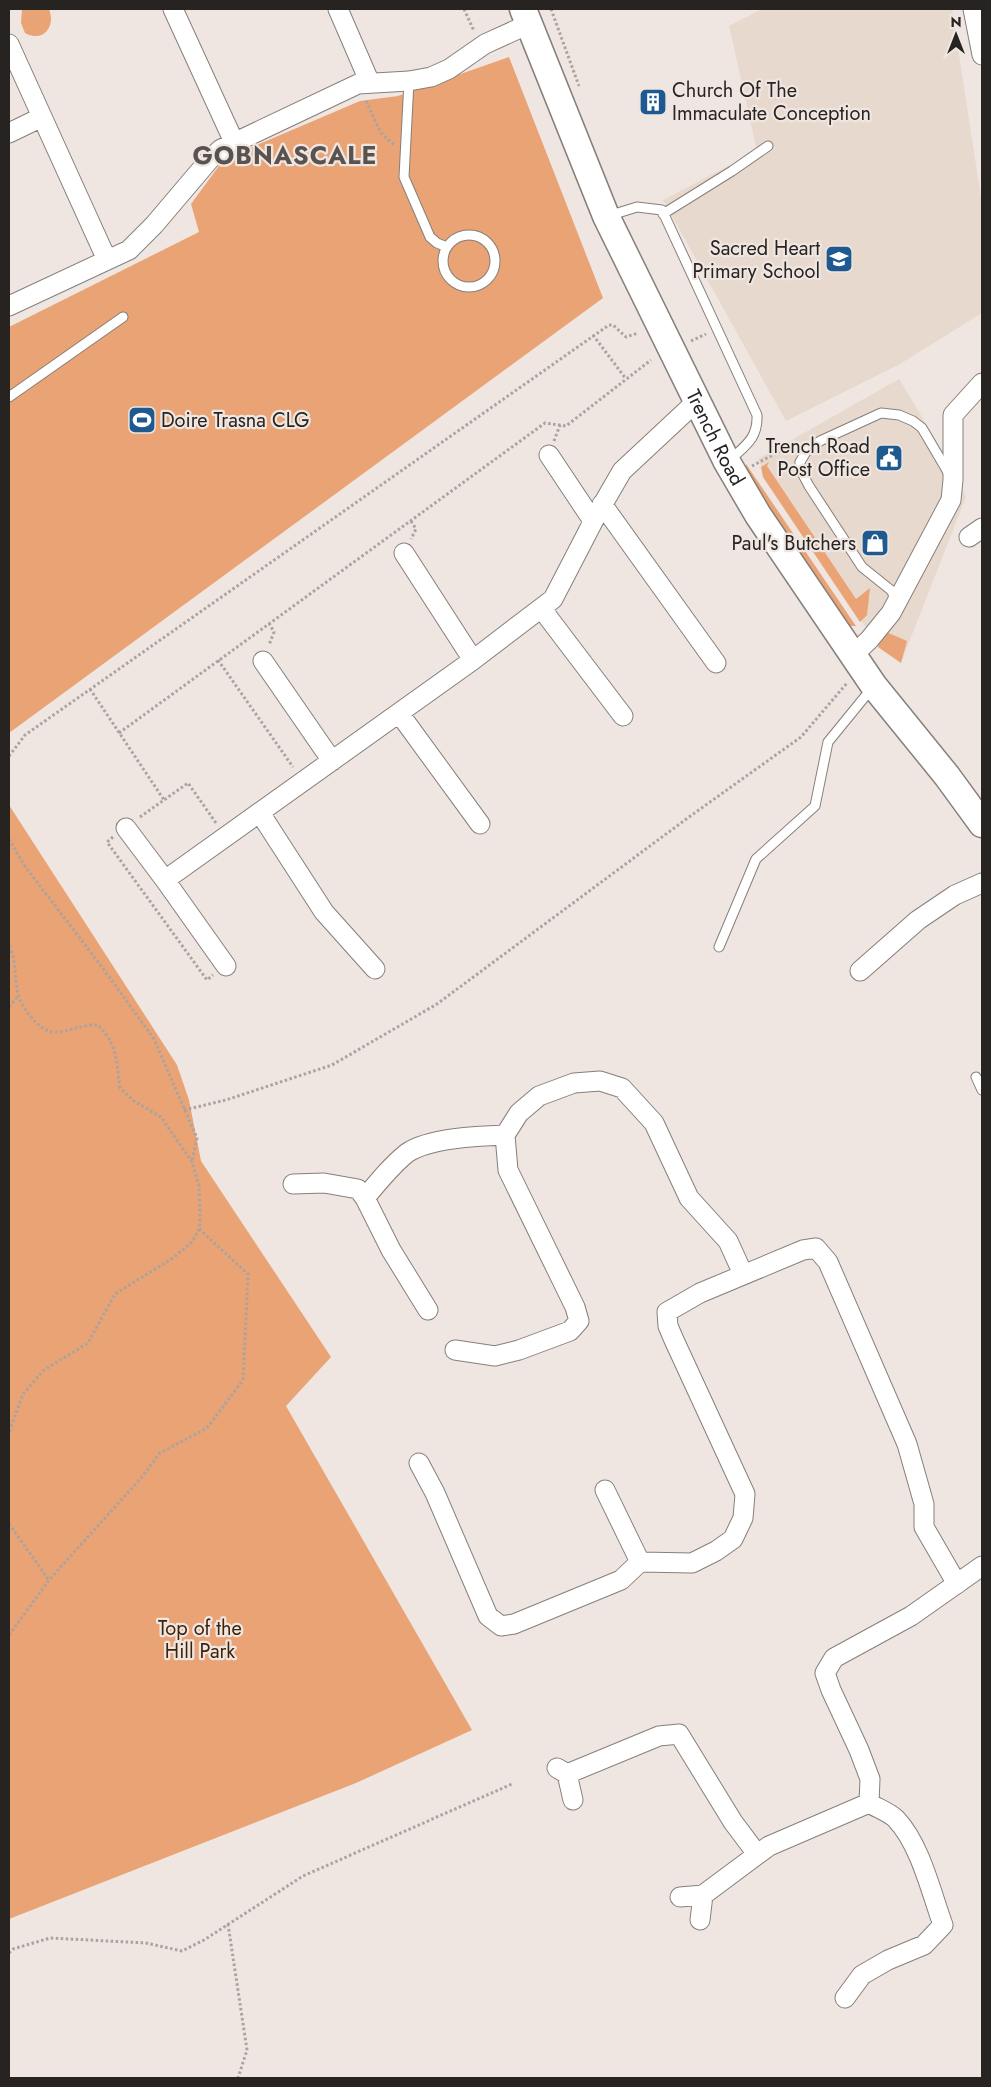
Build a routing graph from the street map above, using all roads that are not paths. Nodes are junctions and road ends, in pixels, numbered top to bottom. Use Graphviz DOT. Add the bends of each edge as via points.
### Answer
graph roads {
  1 [pos="173,9"];
  2 [pos="338,9"];
  3 [pos="973,9"];
  4 [pos="526,17"];
  5 [pos="9,44"];
  6 [pos="982,55"];
  7 [pos="409,81"];
  8 [pos="364,84"];
  9 [pos="42,117"];
  10 [pos="9,133"];
  11 [pos="234,142"];
  12 [pos="768,146"];
  13 [pos="663,214"];
  14 [pos="606,216"];
  15 [pos="447,247"];
  16 [pos="107,260"];
  17 [pos="9,306"];
  18 [pos="123,317"];
  19 [pos="982,383"];
  20 [pos="9,397"];
  21 [pos="697,401"];
  22 [pos="549,455"];
  23 [pos="740,459"];
  24 [pos="953,480"];
  25 [pos="602,504"];
  26 [pos="593,521"];
  27 [pos="404,553"];
  28 [pos="896,601"];
  29 [pos="541,608"];
  30 [pos="473,660"];
  31 [pos="263,661"];
  32 [pos="716,663"];
  33 [pos="862,669"];
  34 [pos="398,713"];
  35 [pos="623,716"];
  36 [pos="332,761"];
  37 [pos="260,813"];
  38 [pos="480,824"];
  39 [pos="982,824"];
  40 [pos="126,828"];
  41 [pos="166,880"];
  42 [pos="982,883"];
  43 [pos="719,947"];
  44 [pos="226,966"];
  45 [pos="375,969"];
  46 [pos="860,970"];
  47 [pos="976,1077"];
  48 [pos="982,1090"];
  49 [pos="504,1135"];
  50 [pos="293,1184"];
  51 [pos="365,1198"];
  52 [pos="743,1274"];
  53 [pos="428,1310"];
  54 [pos="455,1350"];
  55 [pos="419,1463"];
  56 [pos="605,1490"];
  57 [pos="640,1562"];
  58 [pos="982,1566"];
  59 [pos="957,1584"];
  60 [pos="573,1800"];
  61 [pos="869,1803"];
  62 [pos="757,1854"];
  63 [pos="703,1895"];
  64 [pos="680,1897"];
  65 [pos="700,1920"];
  66 [pos="845,1998"];
  1 -- 11 [label="street"];
  2 -- 8 [label="street"];
  3 -- 6 [label="street"];
  4 -- 7 [label="street" via="449,69"];
  4 -- 14 [label="street, Trench Road"];
  5 -- 9 [label="street"];
  7 -- 8 [label="street"];
  7 -- 15 [label="lane" via="404,177 430,237"];
  8 -- 11 [label="street"];
  9 -- 10 [label="street"];
  9 -- 16 [label="street"];
  11 -- 16 [label="street" via="210,159 129,250"];
  12 -- 13 [label="lane"];
  13 -- 14 [label="lane" via="662,210 637,207"];
  13 -- 23 [label="lane" via="757,415 758,427"];
  14 -- 21 [label="street, Trench Road"];
  15 -- 15 [label="lane" via="468,235 483,239 493,252 494,268 490,276 476,286 458,284 443,264"];
  16 -- 17 [label="street"];
  18 -- 20 [label="lane"];
  19 -- 24 [label="street" via="953,415"];
  21 -- 23 [label="street, Trench Road"];
  21 -- 25 [label="street" via="622,471"];
  22 -- 26 [label="street"];
  23 -- 33 [label="street, Trench Road" via="758,514"];
  24 -- 28 [label="street" via="951,500"];
  24 -- 28 [label="lane" via="922,428 899,415 881,413 820,441 806,452 800,462 808,486 862,567 892,591"];
  25 -- 26 [label="street"];
  25 -- 32 [label="street"];
  26 -- 29 [label="street" via="553,599"];
  27 -- 30 [label="street"];
  28 -- 33 [label="street" via="891,613 869,640"];
  29 -- 30 [label="street"];
  29 -- 35 [label="street"];
  30 -- 34 [label="street"];
  31 -- 36 [label="street"];
  33 -- 39 [label="street, Trench Road"];
  33 -- 43 [label="lane" via="828,742 815,806 756,859"];
  34 -- 36 [label="street"];
  34 -- 38 [label="street"];
  36 -- 37 [label="street"];
  37 -- 41 [label="street"];
  37 -- 45 [label="street" via="324,912"];
  40 -- 41 [label="street"];
  41 -- 44 [label="street"];
  42 -- 46 [label="street" via="955,895 918,920"];
  47 -- 48 [label="lane"];
  49 -- 51 [label="street" via="436,1142 409,1152"];
  49 -- 52 [label="street" via="519,1113 539,1096 574,1083 600,1081 622,1088 654,1123 689,1198 728,1241"];
  49 -- 54 [label="street" via="508,1170 579,1321 570,1331 495,1356"];
  50 -- 51 [label="street" via="339,1184 358,1189"];
  51 -- 53 [label="street" via="391,1250"];
  52 -- 57 [label="street" via="667,1312 674,1340 745,1494 743,1518 734,1539 692,1563"];
  52 -- 59 [label="street" via="816,1248 828,1262 907,1444 924,1504 924,1527"];
  55 -- 57 [label="street" via="488,1616 501,1626 514,1624 621,1580"];
  56 -- 57 [label="street"];
  58 -- 59 [label="street"];
  59 -- 61 [label="street" via="911,1616 834,1658 825,1674 870,1779"];
  60 -- 62 [label="street" via="562,1771 659,1736 679,1734 733,1822"];
  61 -- 62 [label="street"];
  61 -- 66 [label="street" via="895,1818 910,1839 943,1925 924,1945 862,1975"];
  62 -- 63 [label="street"];
  63 -- 64 [label="street"];
  63 -- 65 [label="street"];
}
